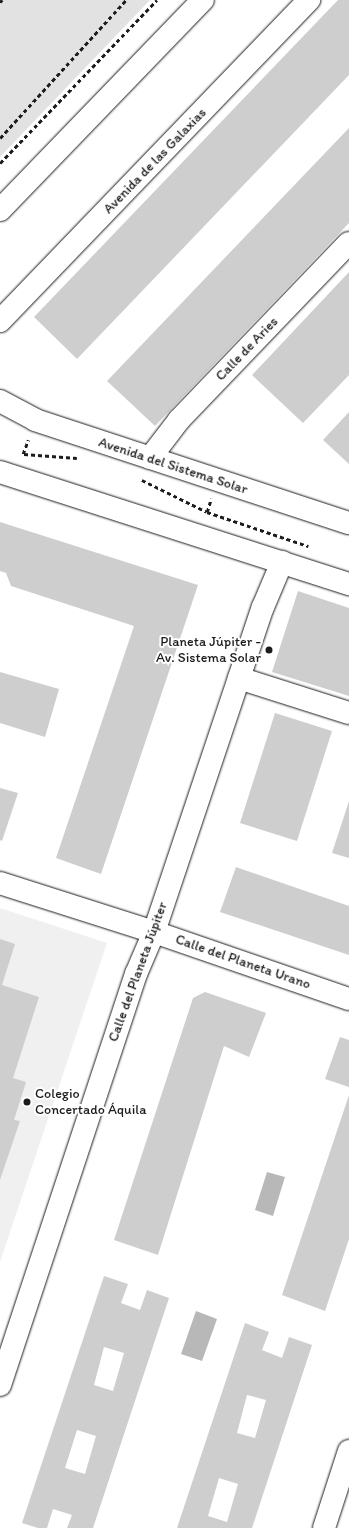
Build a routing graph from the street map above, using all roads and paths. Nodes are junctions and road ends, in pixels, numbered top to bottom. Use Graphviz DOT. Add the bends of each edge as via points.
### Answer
graph roads {
  1 [pos="126,0"];
  2 [pos="157,0"];
  3 [pos="203,0"];
  4 [pos="309,0"];
  5 [pos="0,138"];
  6 [pos="0,163"];
  7 [pos="0,210"];
  8 [pos="349,243"];
  9 [pos="0,321"];
  10 [pos="0,401"];
  11 [pos="35,420"];
  12 [pos="24,454"];
  13 [pos="150,458"];
  14 [pos="85,461"];
  15 [pos="8,475"];
  16 [pos="141,479"];
  17 [pos="217,480"];
  18 [pos="207,512"];
  19 [pos="349,523"];
  20 [pos="196,534"];
  21 [pos="312,548"];
  22 [pos="282,562"];
  23 [pos="349,584"];
  24 [pos="239,678"];
  25 [pos="349,713"];
  26 [pos="0,883"];
  27 [pos="154,932"];
  28 [pos="349,999"];
  29 [pos="0,1385"];
  30 [pos="349,1451"];
  31 [pos="324,1528"];
  1 -- 5 [label="path"];
  2 -- 6 [label="path"];
  3 -- 7 [label="street"];
  4 -- 9 [label="street, Avenida de las Galaxias"];
  8 -- 13 [label="street, Calle de Aries" via="179,420"];
  10 -- 11 [label="street, Avenida del Sistema Solar"];
  11 -- 12 [label="path"];
  11 -- 13 [label="street, Avenida del Sistema Solar"];
  12 -- 14 [label="path"];
  12 -- 15 [label="path"];
  13 -- 17 [label="street, Avenida del Sistema Solar"];
  15 -- 20 [label="street"];
  16 -- 18 [label="path"];
  17 -- 18 [label="path"];
  17 -- 19 [label="street, Avenida del Sistema Solar"];
  18 -- 20 [label="path"];
  18 -- 21 [label="path"];
  20 -- 22 [label="street"];
  22 -- 23 [label="street"];
  22 -- 24 [label="street, Calle del Planeta Júpiter" via="263,607"];
  24 -- 25 [label="street"];
  24 -- 27 [label="street, Calle del Planeta Júpiter"];
  26 -- 27 [label="street, Calle del Planeta Urano"];
  27 -- 28 [label="street, Calle del Planeta Urano"];
  27 -- 29 [label="street, Calle del Planeta Júpiter" via="136,974"];
  30 -- 31 [label="street"];
}
